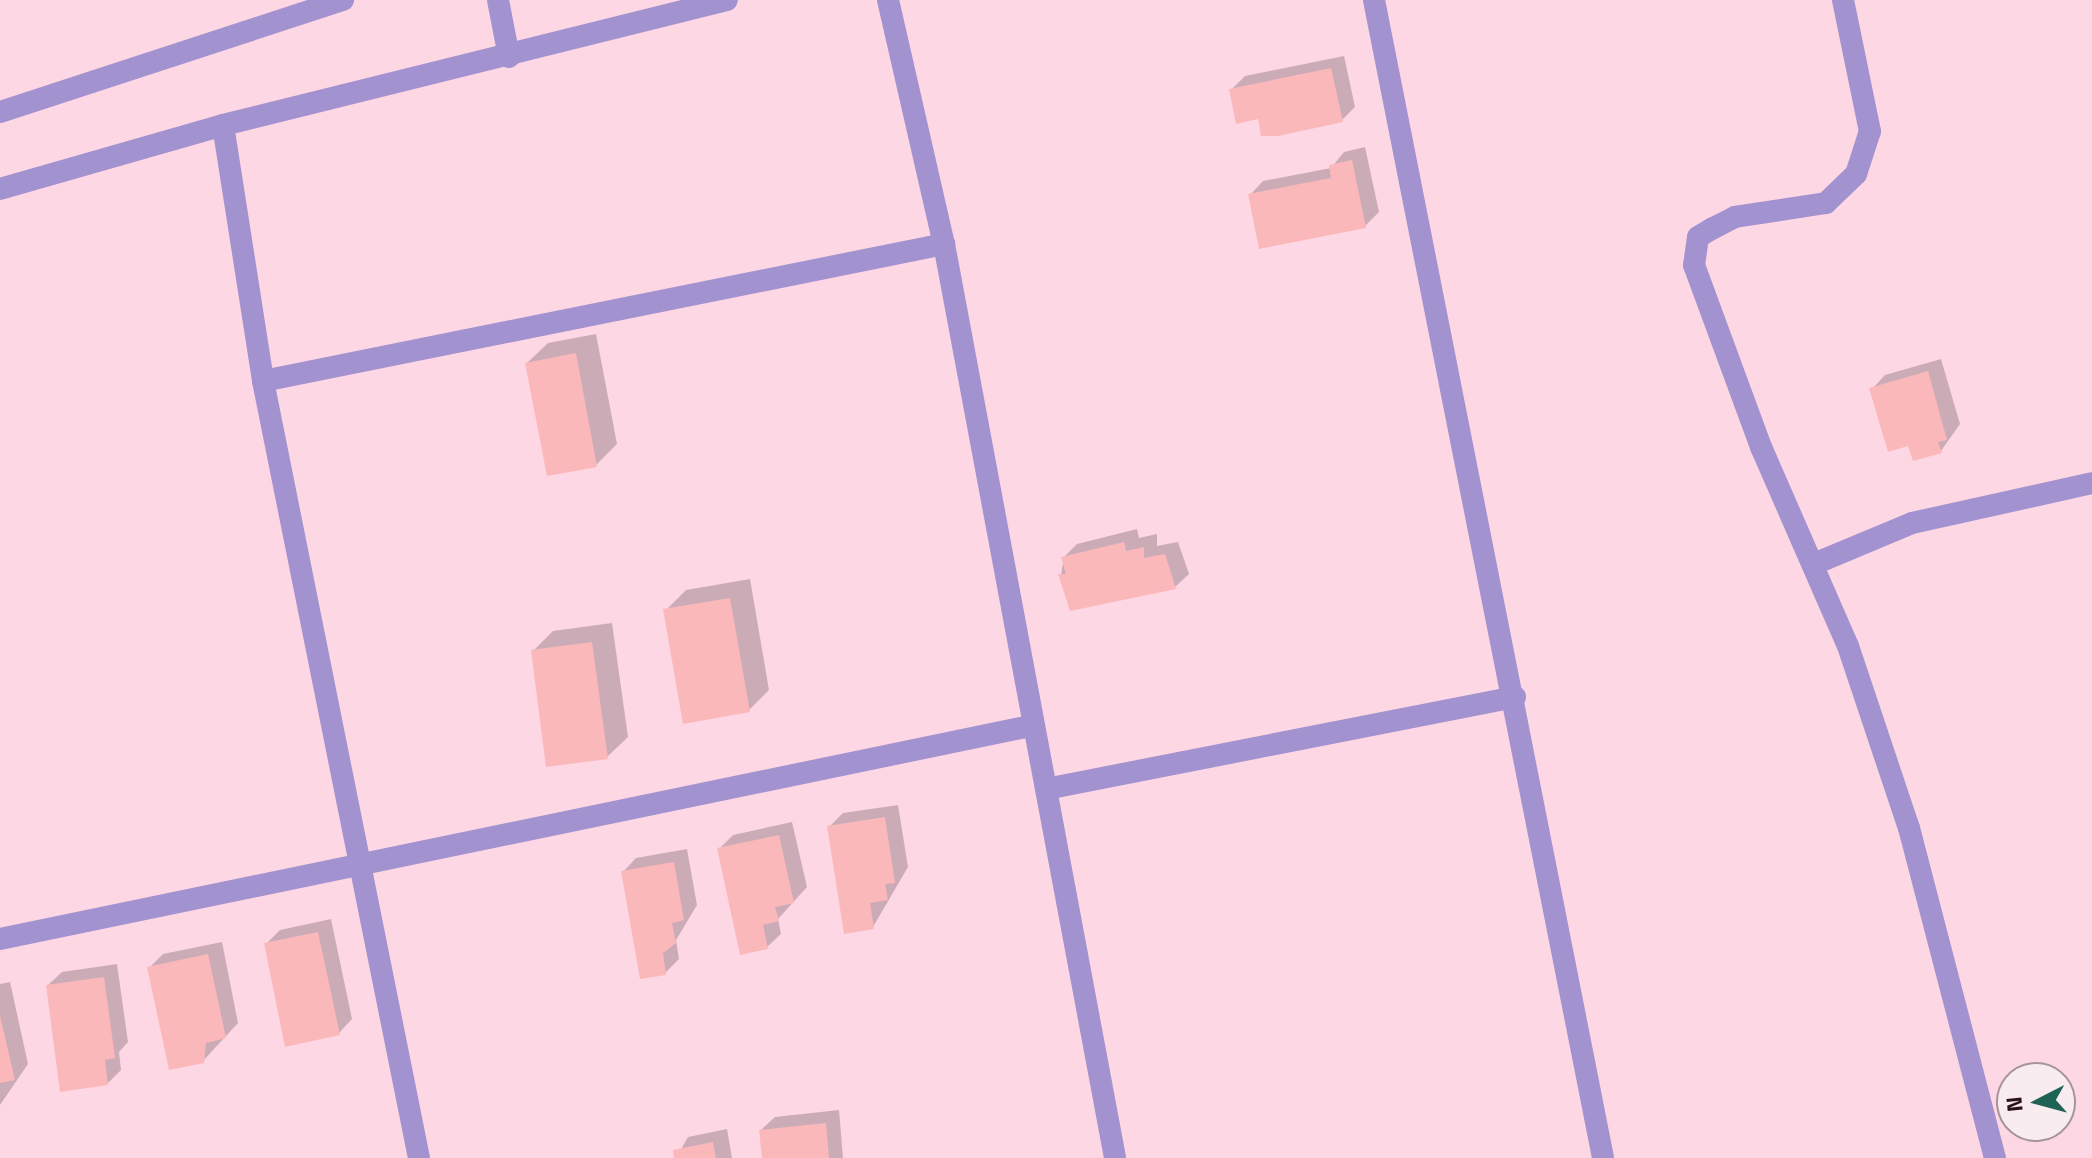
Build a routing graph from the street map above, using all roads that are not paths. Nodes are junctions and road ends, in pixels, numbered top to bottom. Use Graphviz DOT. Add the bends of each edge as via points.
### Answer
graph roads {
  1 [pos="343,0"];
  2 [pos="498,0"];
  3 [pos="727,0"];
  4 [pos="888,0"];
  5 [pos="1374,0"];
  6 [pos="1843,0"];
  7 [pos="314,2"];
  8 [pos="509,57"];
  9 [pos="0,112"];
  10 [pos="223,125"];
  11 [pos="0,189"];
  12 [pos="944,244"];
  13 [pos="263,381"];
  14 [pos="2092,483"];
  15 [pos="1814,564"];
  16 [pos="1515,697"];
  17 [pos="1030,726"];
  18 [pos="1046,789"];
  19 [pos="360,866"];
  20 [pos="0,939"];
  21 [pos="419,1158"];
  22 [pos="1115,1158"];
  23 [pos="1603,1158"];
  24 [pos="1995,1158"];
  1 -- 7 [label="street"];
  2 -- 8 [label="street"];
  3 -- 8 [label="street"];
  4 -- 12 [label="street"];
  5 -- 16 [label="street"];
  6 -- 15 [label="street" via="1870,131 1856,174 1826,203 1735,217 1698,237 1692,250 1699,288"];
  7 -- 9 [label="street"];
  8 -- 10 [label="street"];
  10 -- 11 [label="street"];
  10 -- 13 [label="street"];
  12 -- 13 [label="street"];
  12 -- 17 [label="street"];
  13 -- 19 [label="street"];
  14 -- 15 [label="street" via="1912,523"];
  15 -- 24 [label="street" via="1909,828"];
  16 -- 18 [label="street"];
  16 -- 23 [label="street"];
  17 -- 18 [label="street"];
  17 -- 19 [label="street"];
  18 -- 22 [label="street"];
  19 -- 20 [label="street"];
  19 -- 21 [label="street"];
}
